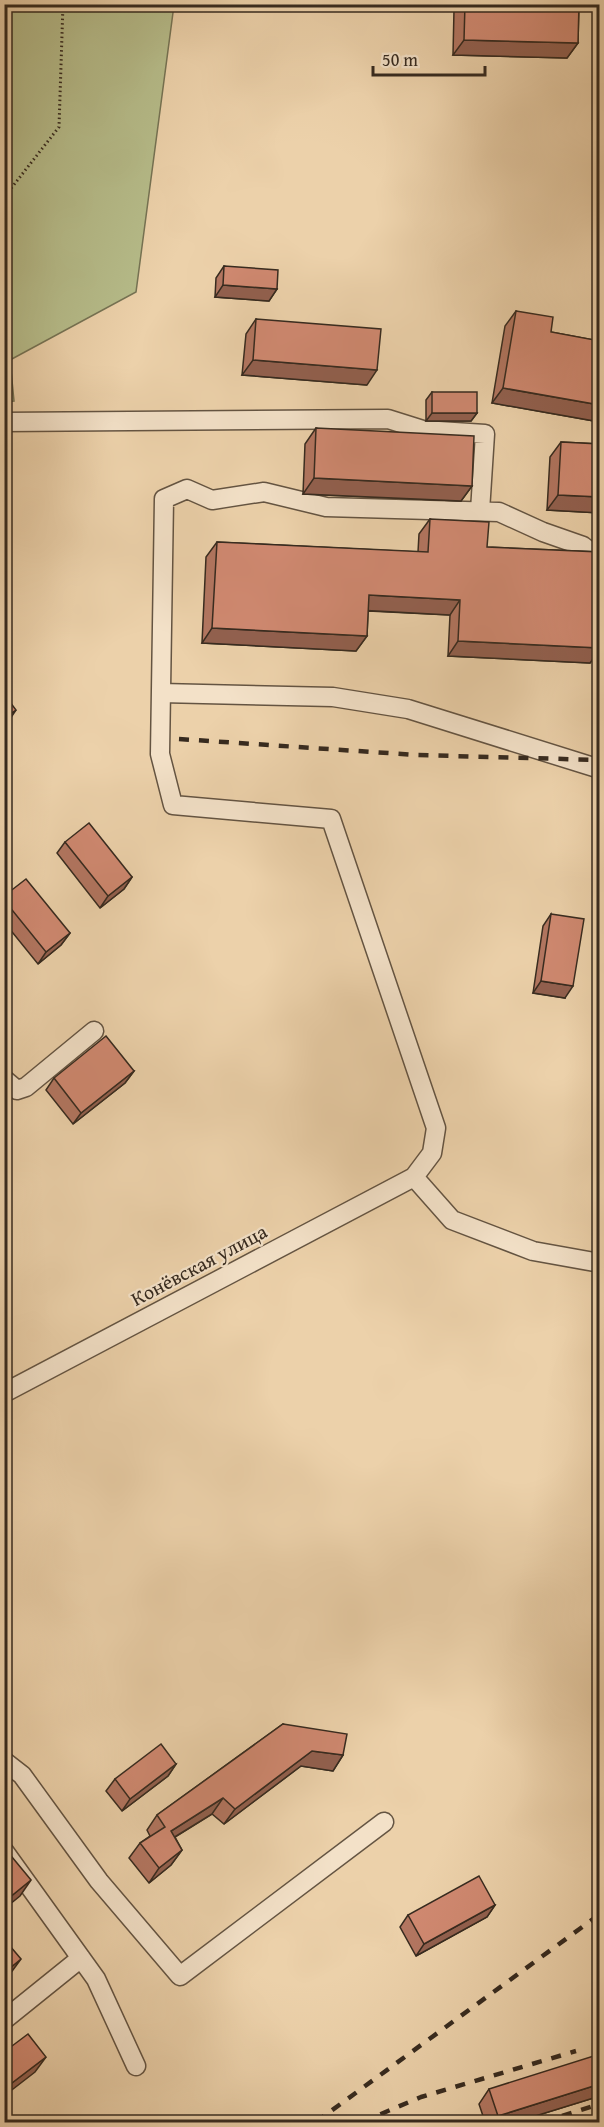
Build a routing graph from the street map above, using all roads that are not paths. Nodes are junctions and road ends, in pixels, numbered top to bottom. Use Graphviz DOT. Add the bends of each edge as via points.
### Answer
graph roads {
  1 [pos="4,422"];
  2 [pos="480,511"];
  3 [pos="600,560"];
  4 [pos="161,693"];
  5 [pos="600,769"];
  6 [pos="94,1031"];
  7 [pos="4,1079"];
  8 [pos="414,1177"];
  9 [pos="600,1263"];
  10 [pos="4,1393"];
  11 [pos="4,1761"];
  12 [pos="384,1822"];
  13 [pos="4,1851"];
  14 [pos="81,1958"];
  15 [pos="4,2020"];
  16 [pos="136,2066"];
  1 -- 2 [label="lane" via="388,419 423,430 485,434"];
  2 -- 3 [label="lane" via="499,512 583,546"];
  2 -- 4 [label="lane" via="327,507 264,492 212,500 187,489 164,499"];
  4 -- 5 [label="lane" via="333,697 408,709"];
  4 -- 8 [label="lane" via="160,754 173,805 331,819 436,1128 432,1153"];
  6 -- 7 [label="lane" via="26,1087 18,1090"];
  8 -- 9 [label="lane" via="452,1220 533,1251"];
  8 -- 10 [label="lane, Конёвская улица"];
  11 -- 12 [label="lane" via="22,1775 99,1881 180,1976"];
  13 -- 14 [label="lane"];
  14 -- 15 [label="lane"];
  14 -- 16 [label="lane" via="96,1979"];
}
